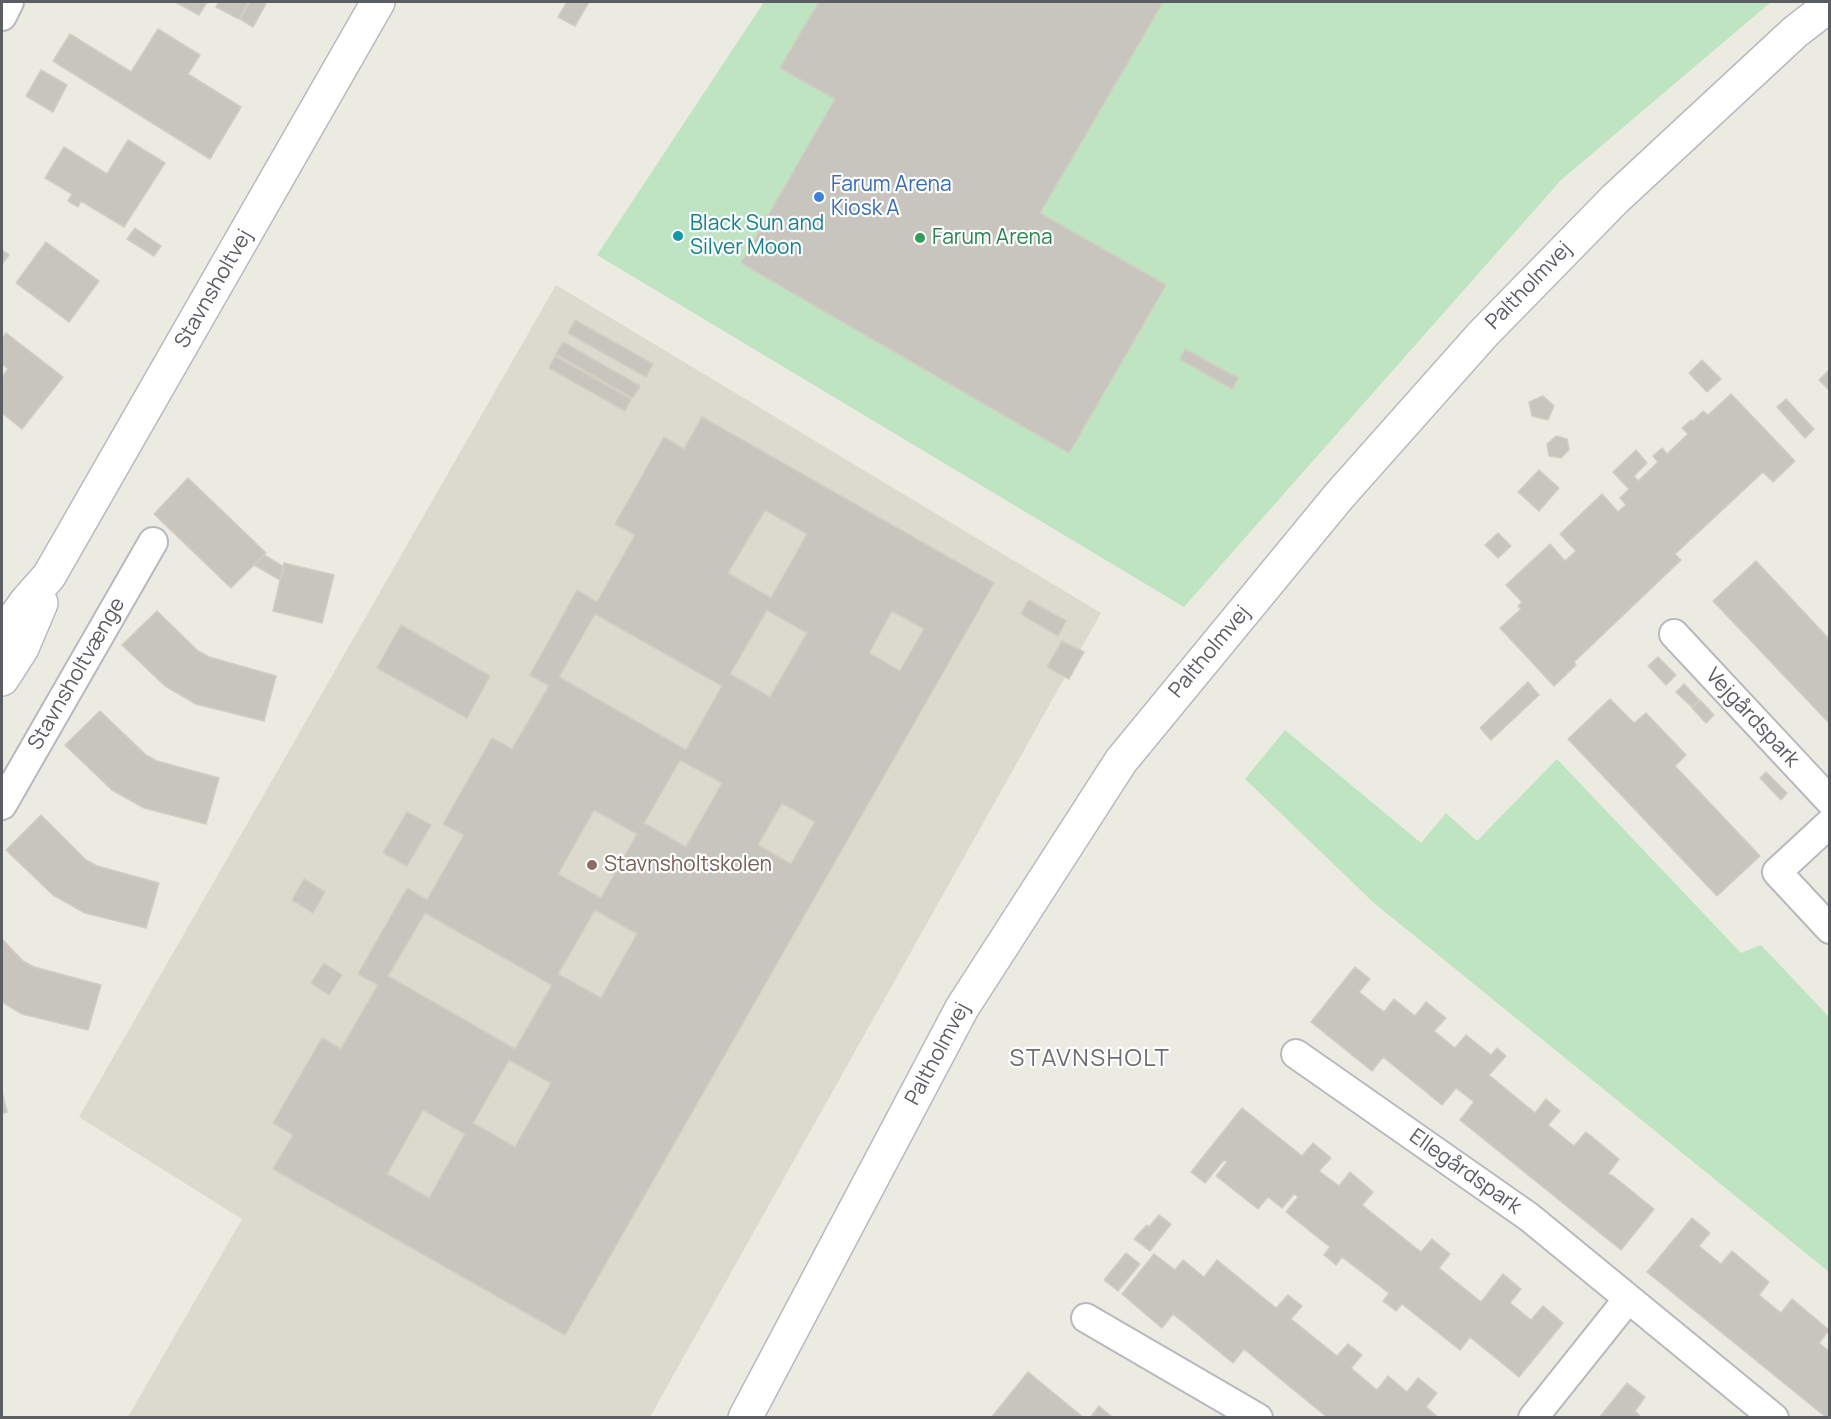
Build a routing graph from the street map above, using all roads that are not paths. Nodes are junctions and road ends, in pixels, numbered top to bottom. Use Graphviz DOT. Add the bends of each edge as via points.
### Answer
graph roads {
  1 [pos="9,2"];
  2 [pos="378,2"];
  3 [pos="1830,5"];
  4 [pos="2,16"];
  5 [pos="153,542"];
  6 [pos="49,576"];
  7 [pos="1674,634"];
  8 [pos="2,636"];
  9 [pos="2,679"];
  10 [pos="1830,801"];
  11 [pos="2,805"];
  12 [pos="1830,823"];
  13 [pos="1830,929"];
  14 [pos="1296,1054"];
  15 [pos="1628,1299"];
  16 [pos="1086,1318"];
  17 [pos="745,1418"];
  18 [pos="1258,1418"];
  19 [pos="1533,1418"];
  20 [pos="1773,1418"];
  1 -- 4 [label="street"];
  2 -- 6 [label="street, Stavnsholtvej"];
  3 -- 17 [label="street, Paltholmvej" via="1615,199 1482,334 1339,496 1121,761 962,1008"];
  5 -- 11 [label="street, Stavnsholtvænge"];
  6 -- 8 [label="street, Stavnsholtvej"];
  6 -- 9 [label="street, Stavnsholtvej" via="39,612"];
  7 -- 10 [label="street, Vejgårdspark"];
  12 -- 13 [label="street" via="1777,872"];
  14 -- 15 [label="street, Ellegårdspark" via="1529,1217"];
  15 -- 19 [label="street"];
  15 -- 20 [label="street, Ellegårdspark"];
  16 -- 18 [label="street"];
}
